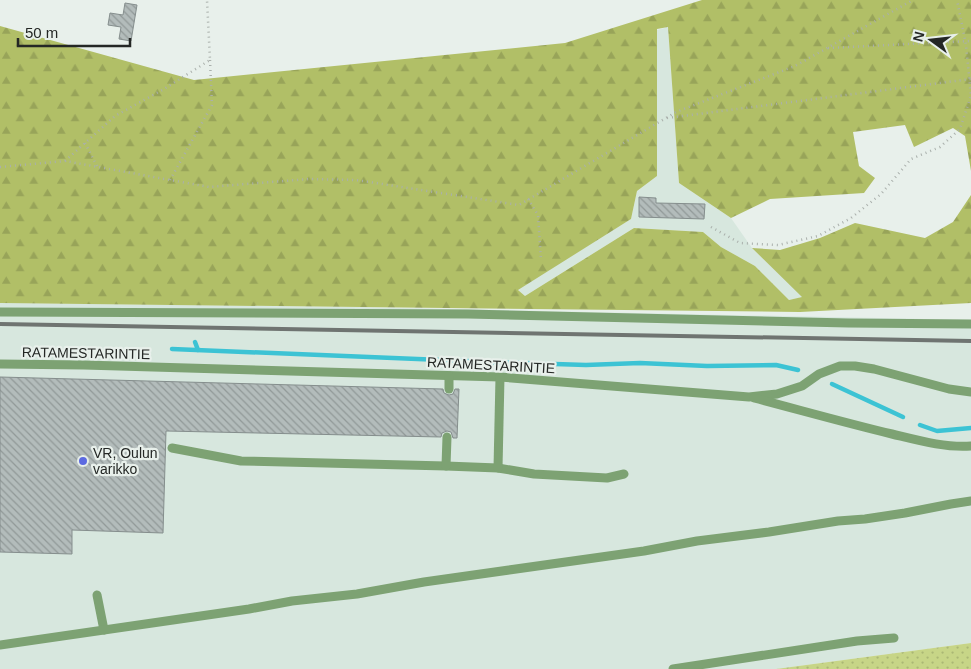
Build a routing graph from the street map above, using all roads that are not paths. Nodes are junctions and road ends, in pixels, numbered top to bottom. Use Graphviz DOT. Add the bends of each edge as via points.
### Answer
graph roads {
  1 [pos="0,312"];
  2 [pos="971,324"];
  3 [pos="0,364"];
  4 [pos="449,376"];
  5 [pos="500,377"];
  6 [pos="449,389"];
  7 [pos="971,392"];
  8 [pos="749,397"];
  9 [pos="447,438"];
  10 [pos="971,446"];
  11 [pos="172,448"];
  12 [pos="446,466"];
  13 [pos="498,468"];
  14 [pos="624,474"];
  15 [pos="971,501"];
  16 [pos="96,595"];
  17 [pos="104,630"];
  18 [pos="894,638"];
  19 [pos="0,645"];
  20 [pos="674,669"];
  1 -- 2 [label="lane" via="468,314"];
  3 -- 4 [label="lane, RATAMESTARINTIE"];
  4 -- 5 [label="lane, RATAMESTARINTIE"];
  4 -- 6 [label="lane"];
  5 -- 8 [label="lane, RATAMESTARINTIE"];
  5 -- 13 [label="lane"];
  7 -- 8 [label="lane, RATAMESTARINTIE" via="874,369 840,366 819,374 802,386 777,394"];
  8 -- 10 [label="lane" via="911,438 958,447"];
  9 -- 12 [label="lane"];
  11 -- 12 [label="lane" via="241,461"];
  12 -- 13 [label="lane"];
  13 -- 14 [label="lane" via="583,477 607,478"];
  15 -- 17 [label="lane"];
  16 -- 17 [label="lane"];
  17 -- 19 [label="lane"];
  18 -- 20 [label="lane"];
}
